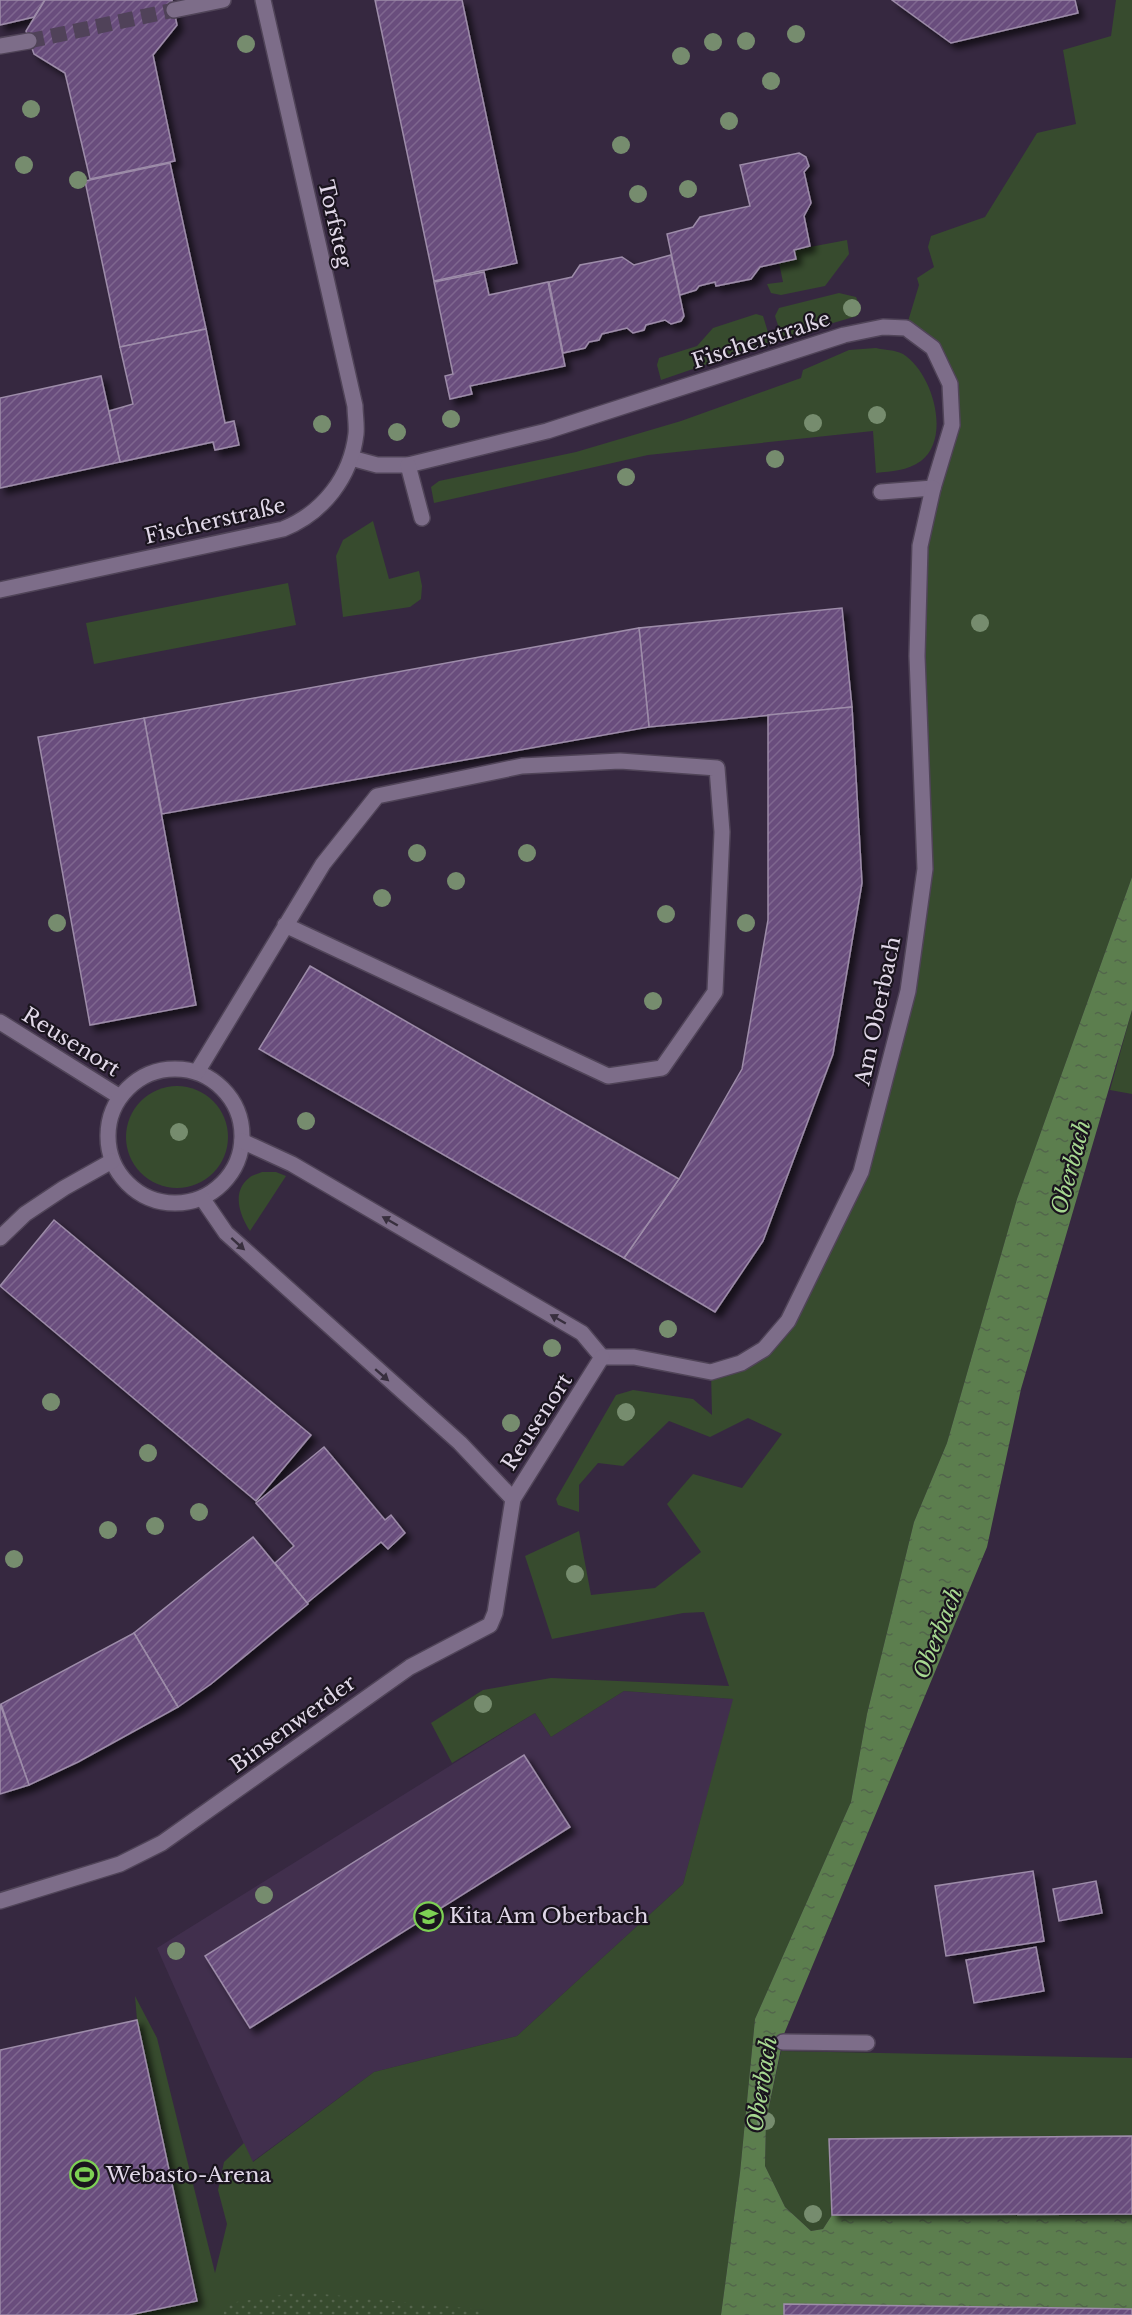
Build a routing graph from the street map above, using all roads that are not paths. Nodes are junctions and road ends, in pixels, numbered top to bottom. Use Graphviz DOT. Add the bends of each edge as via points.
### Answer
graph roads {
  1 [pos="223,0"];
  2 [pos="263,0"];
  3 [pos="174,10"];
  4 [pos="29,41"];
  5 [pos="0,46"];
  6 [pos="351,458"];
  7 [pos="408,465"];
  8 [pos="933,488"];
  9 [pos="881,492"];
  10 [pos="422,518"];
  11 [pos="0,590"];
  12 [pos="285,925"];
  13 [pos="0,1022"];
  14 [pos="197,1072"];
  15 [pos="120,1097"];
  16 [pos="243,1141"];
  17 [pos="112,1161"];
  18 [pos="202,1198"];
  19 [pos="0,1238"];
  20 [pos="602,1357"];
  21 [pos="513,1499"];
  22 [pos="0,1901"];
  23 [pos="783,2042"];
  24 [pos="867,2043"];
  1 -- 3 [label="street"];
  2 -- 6 [label="street, Torfsteg" via="355,406"];
  4 -- 5 [label="street"];
  6 -- 7 [label="street, Fischerstraße" via="377,465"];
  6 -- 11 [label="street, Fischerstraße" via="323,504 301,522 283,530"];
  7 -- 8 [label="street, Fischerstraße" via="547,431 844,335 883,327 906,328 933,348 950,384 952,425"];
  7 -- 10 [label="street"];
  8 -- 9 [label="street"];
  8 -- 20 [label="street, Am Oberbach" via="920,546 916,656 925,869 909,991 861,1172 788,1321 764,1349 741,1363 711,1372 633,1357"];
  12 -- 12 [label="street" via="323,864 377,796 522,766 620,761 717,768 722,832 715,992 662,1068 608,1076"];
  12 -- 14 [label="street"];
  13 -- 15 [label="street, Reusenort"];
  14 -- 15 [label="street, Reusenort" via="154,1072 135,1082"];
  14 -- 16 [label="street, Reusenort" via="216,1083 231,1099 241,1119"];
  15 -- 17 [label="street, Reusenort" via="110,1118 108,1140"];
  16 -- 18 [label="street, Reusenort" via="230,1176"];
  20 -- 16 [label="street, one-way" via="582,1333 292,1164"];
  17 -- 18 [label="street, Reusenort" via="123,1180 149,1198 181,1204"];
  17 -- 19 [label="street" via="25,1214"];
  18 -- 21 [label="street, Reusenort, one-way" via="226,1233 460,1443"];
  20 -- 21 [label="street, Reusenort"];
  21 -- 22 [label="street, Binsenwerder" via="490,1625 410,1667 162,1843 120,1864"];
  23 -- 24 [label="street"];
}
